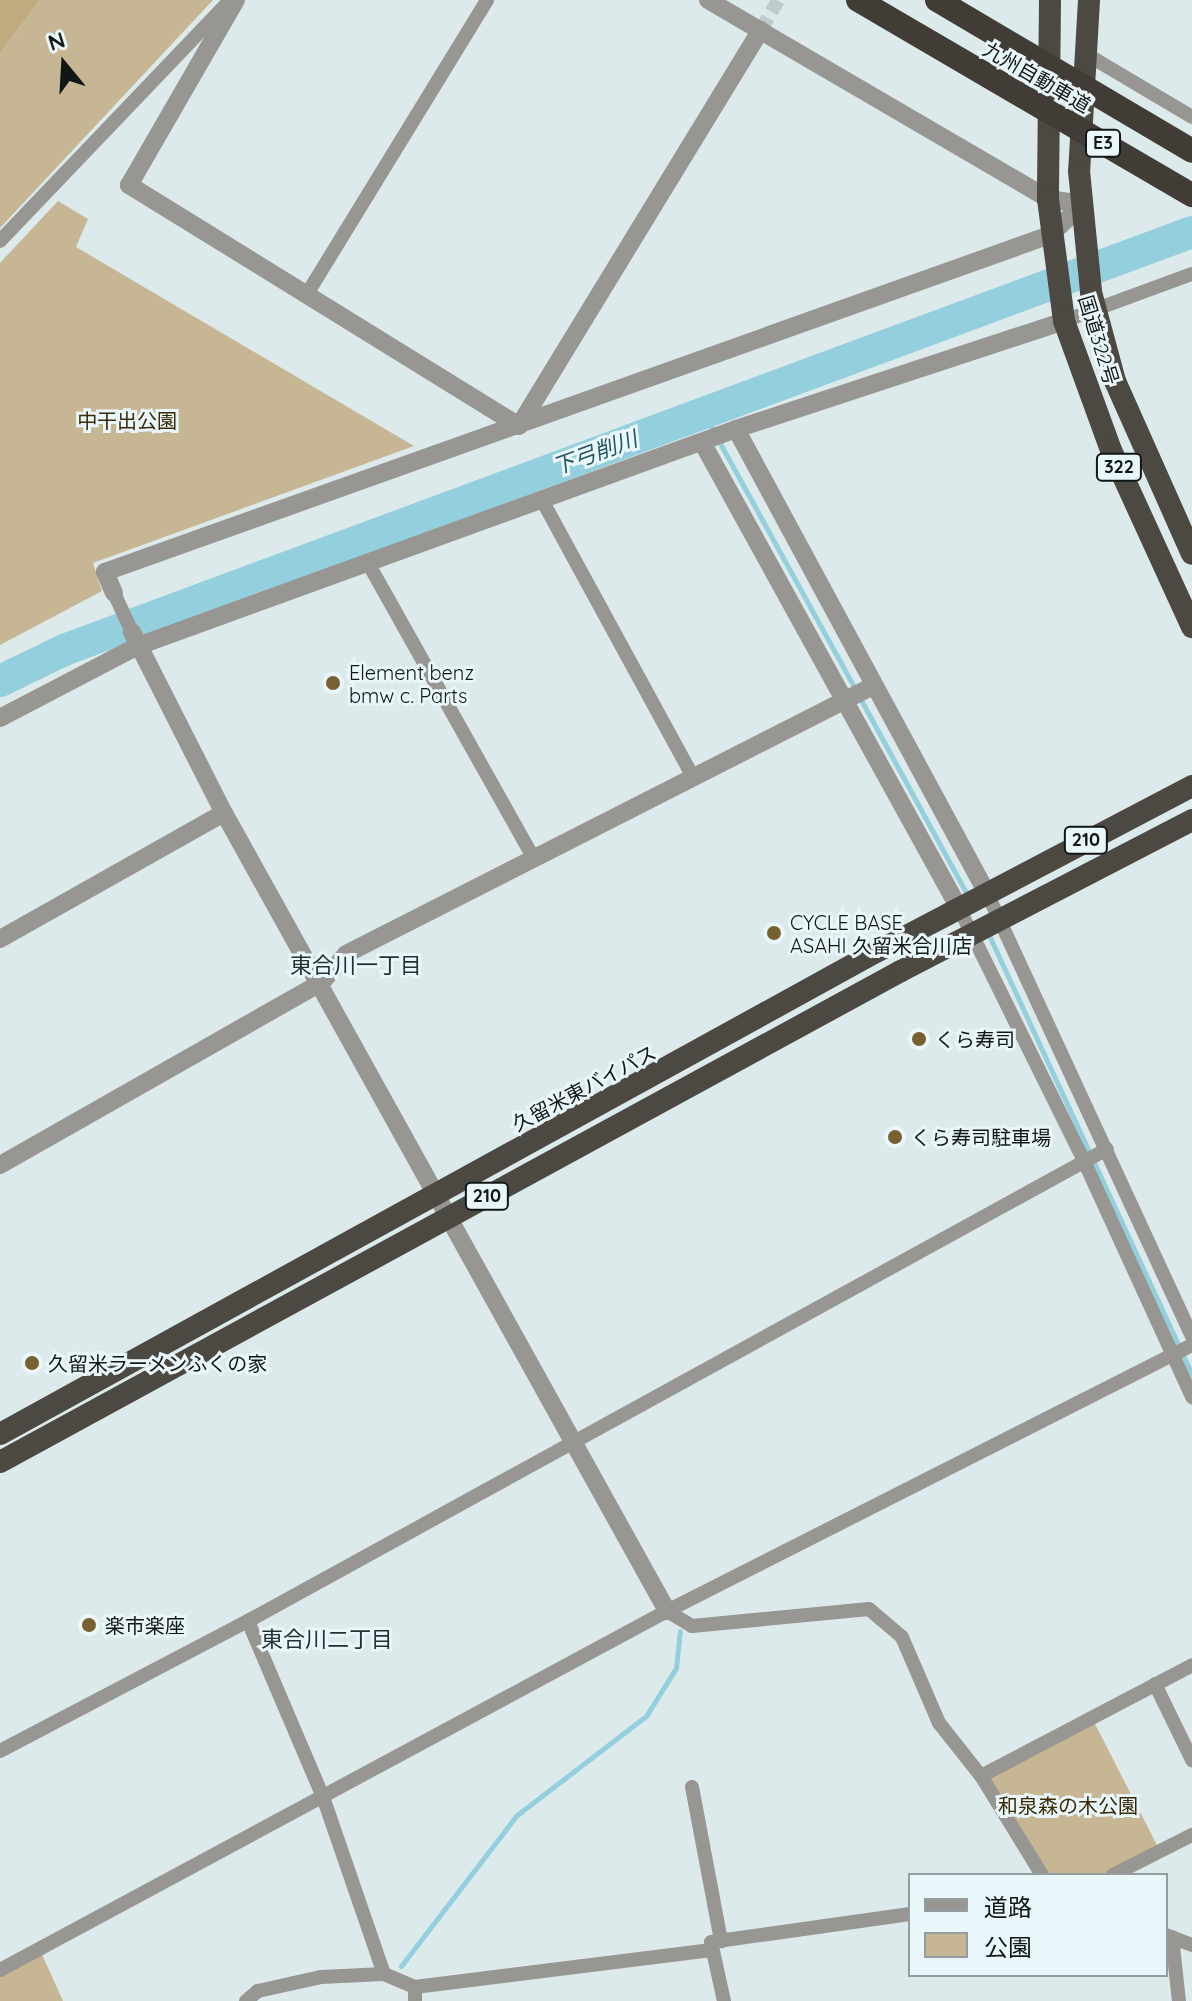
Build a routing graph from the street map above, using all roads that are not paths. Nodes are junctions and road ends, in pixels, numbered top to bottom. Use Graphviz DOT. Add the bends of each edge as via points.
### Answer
graph roads {
  1 [pos="233,0"];
  2 [pos="487,0"];
  3 [pos="708,0"];
  4 [pos="858,0"];
  5 [pos="937,0"];
  6 [pos="1050,0"];
  7 [pos="1089,0"];
  8 [pos="761,30"];
  9 [pos="1086,54"];
  10 [pos="1192,117"];
  11 [pos="1192,151"];
  12 [pos="1192,195"];
  13 [pos="1048,199"];
  14 [pos="1083,204"];
  15 [pos="0,241"];
  16 [pos="1052,242"];
  17 [pos="1192,274"];
  18 [pos="307,294"];
  19 [pos="1092,300"];
  20 [pos="1062,311"];
  21 [pos="519,426"];
  22 [pos="736,429"];
  23 [pos="702,442"];
  24 [pos="542,500"];
  25 [pos="1192,554"];
  26 [pos="368,563"];
  27 [pos="114,593"];
  28 [pos="1192,627"];
  29 [pos="135,639"];
  30 [pos="871,687"];
  31 [pos="844,700"];
  32 [pos="0,718"];
  33 [pos="692,775"];
  34 [pos="1192,786"];
  35 [pos="224,813"];
  36 [pos="1192,820"];
  37 [pos="534,859"];
  38 [pos="974,903"];
  39 [pos="999,922"];
  40 [pos="975,934"];
  41 [pos="0,939"];
  42 [pos="321,983"];
  43 [pos="1107,1149"];
  44 [pos="1084,1161"];
  45 [pos="0,1165"];
  46 [pos="438,1193"];
  47 [pos="451,1215"];
  48 [pos="1192,1336"];
  49 [pos="1192,1345"];
  50 [pos="1171,1352"];
  51 [pos="1192,1397"];
  52 [pos="0,1434"];
  53 [pos="571,1442"];
  54 [pos="0,1462"];
  55 [pos="667,1611"];
  56 [pos="248,1621"];
  57 [pos="1192,1665"];
  58 [pos="1155,1684"];
  59 [pos="0,1751"];
  60 [pos="1192,1760"];
  61 [pos="981,1776"];
  62 [pos="692,1787"];
  63 [pos="323,1797"];
  64 [pos="1192,1835"];
  65 [pos="1041,1873"];
  66 [pos="1117,1873"];
  67 [pos="908,1914"];
  68 [pos="1169,1936"];
  69 [pos="717,1945"];
  70 [pos="1192,1945"];
  71 [pos="0,1970"];
  72 [pos="384,1974"];
  73 [pos="415,1994"];
  74 [pos="246,2001"];
  75 [pos="724,2001"];
  76 [pos="1179,2001"];
  1 -- 15 [label="street"];
  1 -- 18 [label="street" via="129,185"];
  2 -- 18 [label="street"];
  3 -- 8 [label="street"];
  4 -- 12 [label="highway, 九州自動車道 / E3"];
  5 -- 11 [label="highway, 九州自動車道 / E3"];
  6 -- 13 [label="highway, 国道322号 / 322"];
  7 -- 9 [label="highway, 国道322号 / 322"];
  8 -- 13 [label="street"];
  8 -- 21 [label="street"];
  9 -- 10 [label="street"];
  9 -- 14 [label="highway, 国道322号 / 322"];
  13 -- 14 [label="street"];
  13 -- 16 [label="highway, 国道322号 / 322"];
  14 -- 16 [label="street"];
  14 -- 19 [label="highway, 国道322号 / 322"];
  16 -- 20 [label="highway, 国道322号 / 322"];
  16 -- 21 [label="street"];
  17 -- 19 [label="street"];
  18 -- 21 [label="street"];
  19 -- 20 [label="street"];
  19 -- 25 [label="highway, 国道322号 / 322" via="1147,462"];
  20 -- 22 [label="street"];
  20 -- 28 [label="highway, 国道322号 / 322" via="1111,450"];
  21 -- 27 [label="street" via="105,572"];
  22 -- 23 [label="street"];
  22 -- 30 [label="street"];
  23 -- 24 [label="street"];
  23 -- 31 [label="street"];
  24 -- 26 [label="street"];
  24 -- 33 [label="street"];
  26 -- 29 [label="street"];
  26 -- 37 [label="street"];
  27 -- 29 [label="street"];
  29 -- 32 [label="street"];
  29 -- 35 [label="street"];
  30 -- 31 [label="street"];
  30 -- 38 [label="street"];
  31 -- 33 [label="street"];
  31 -- 38 [label="street"];
  33 -- 37 [label="street"];
  34 -- 38 [label="highway, 久留米東バイパス / 210"];
  35 -- 41 [label="street"];
  35 -- 42 [label="street"];
  36 -- 39 [label="highway, 210"];
  37 -- 42 [label="street" via="346,954"];
  38 -- 39 [label="street"];
  38 -- 40 [label="street"];
  38 -- 46 [label="highway, 久留米東バイパス / 210"];
  39 -- 40 [label="highway, 210"];
  39 -- 43 [label="street"];
  40 -- 44 [label="street"];
  40 -- 47 [label="highway, 210"];
  42 -- 45 [label="street"];
  42 -- 46 [label="street"];
  43 -- 44 [label="street"];
  43 -- 48 [label="street"];
  44 -- 50 [label="street"];
  44 -- 53 [label="street"];
  46 -- 47 [label="street"];
  46 -- 52 [label="highway, 久留米東バイパス / 210"];
  47 -- 53 [label="street"];
  47 -- 54 [label="highway, 210"];
  49 -- 50 [label="street"];
  50 -- 51 [label="street"];
  50 -- 55 [label="street"];
  53 -- 55 [label="street"];
  53 -- 56 [label="street"];
  55 -- 61 [label="street" via="692,1626 869,1609 902,1637 939,1723"];
  55 -- 63 [label="street"];
  56 -- 59 [label="street"];
  56 -- 63 [label="street"];
  57 -- 58 [label="street"];
  58 -- 60 [label="street"];
  58 -- 61 [label="street"];
  61 -- 65 [label="street"];
  62 -- 69 [label="street"];
  63 -- 71 [label="street"];
  63 -- 72 [label="street"];
  64 -- 66 [label="street"];
  67 -- 69 [label="street"];
  68 -- 70 [label="street"];
  68 -- 76 [label="street"];
  69 -- 73 [label="street"];
  69 -- 75 [label="street"];
  72 -- 73 [label="street"];
  72 -- 74 [label="street" via="321,1977 258,1991"];
}
